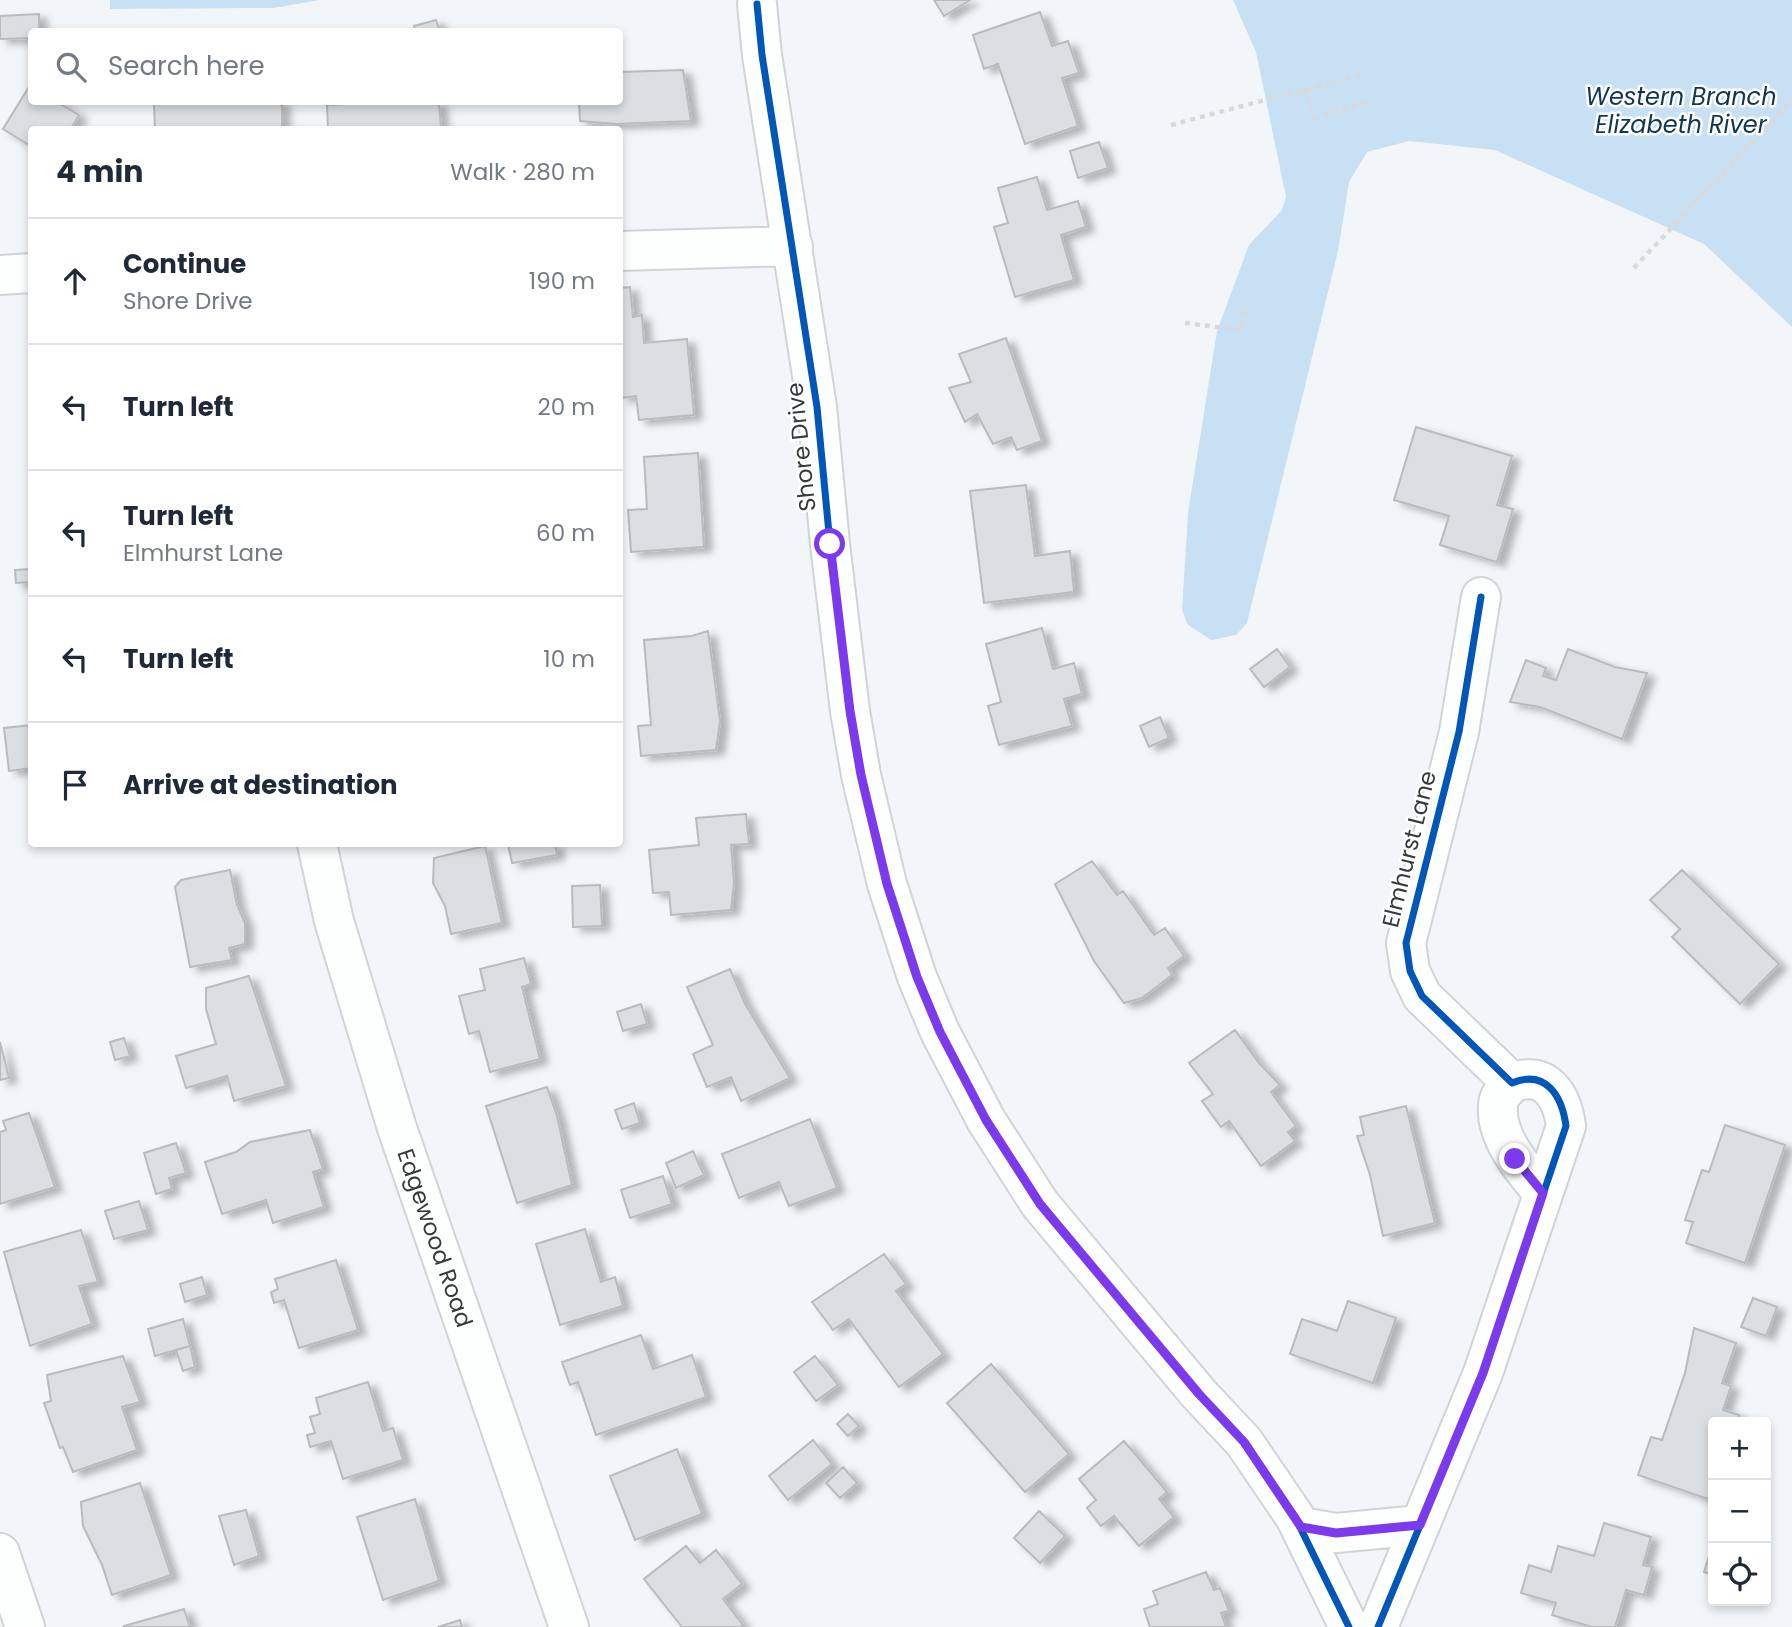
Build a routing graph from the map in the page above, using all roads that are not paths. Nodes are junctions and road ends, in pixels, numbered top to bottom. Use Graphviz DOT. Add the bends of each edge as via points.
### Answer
graph roads {
  1 [pos="757,4"];
  2 [pos="793,246"];
  3 [pos="623,251"];
  4 [pos="28,273"];
  5 [pos="0,275"];
  6 [pos="1481,597"];
  7 [pos="318,847"];
  8 [pos="1512,1083"];
  9 [pos="1543,1193"];
  10 [pos="1420,1525"];
  11 [pos="1301,1527"];
  12 [pos="0,1553"];
  13 [pos="25,1627"];
  14 [pos="569,1627"];
  15 [pos="1349,1627"];
  16 [pos="1378,1627"];
  1 -- 2 [label="street, Shore Drive"];
  2 -- 3 [label="street"];
  2 -- 11 [label="street, Shore Drive" via="817,407 850,711 887,884 917,977 986,1120 1040,1204 1244,1442"];
  4 -- 5 [label="street"];
  6 -- 8 [label="street, Elmhurst Lane" via="1459,732 1406,943 1410,971 1423,996"];
  7 -- 14 [label="street, Edgewood Road" via="334,921 397,1128"];
  8 -- 9 [label="street" via="1498,1106 1501,1127 1515,1159"];
  8 -- 9 [label="street" via="1537,1080 1551,1088 1563,1105 1566,1126"];
  9 -- 10 [label="street" via="1483,1373"];
  10 -- 11 [label="street" via="1336,1533"];
  10 -- 16 [label="street"];
  11 -- 15 [label="street, Shore Drive"];
  12 -- 13 [label="street"];
}
